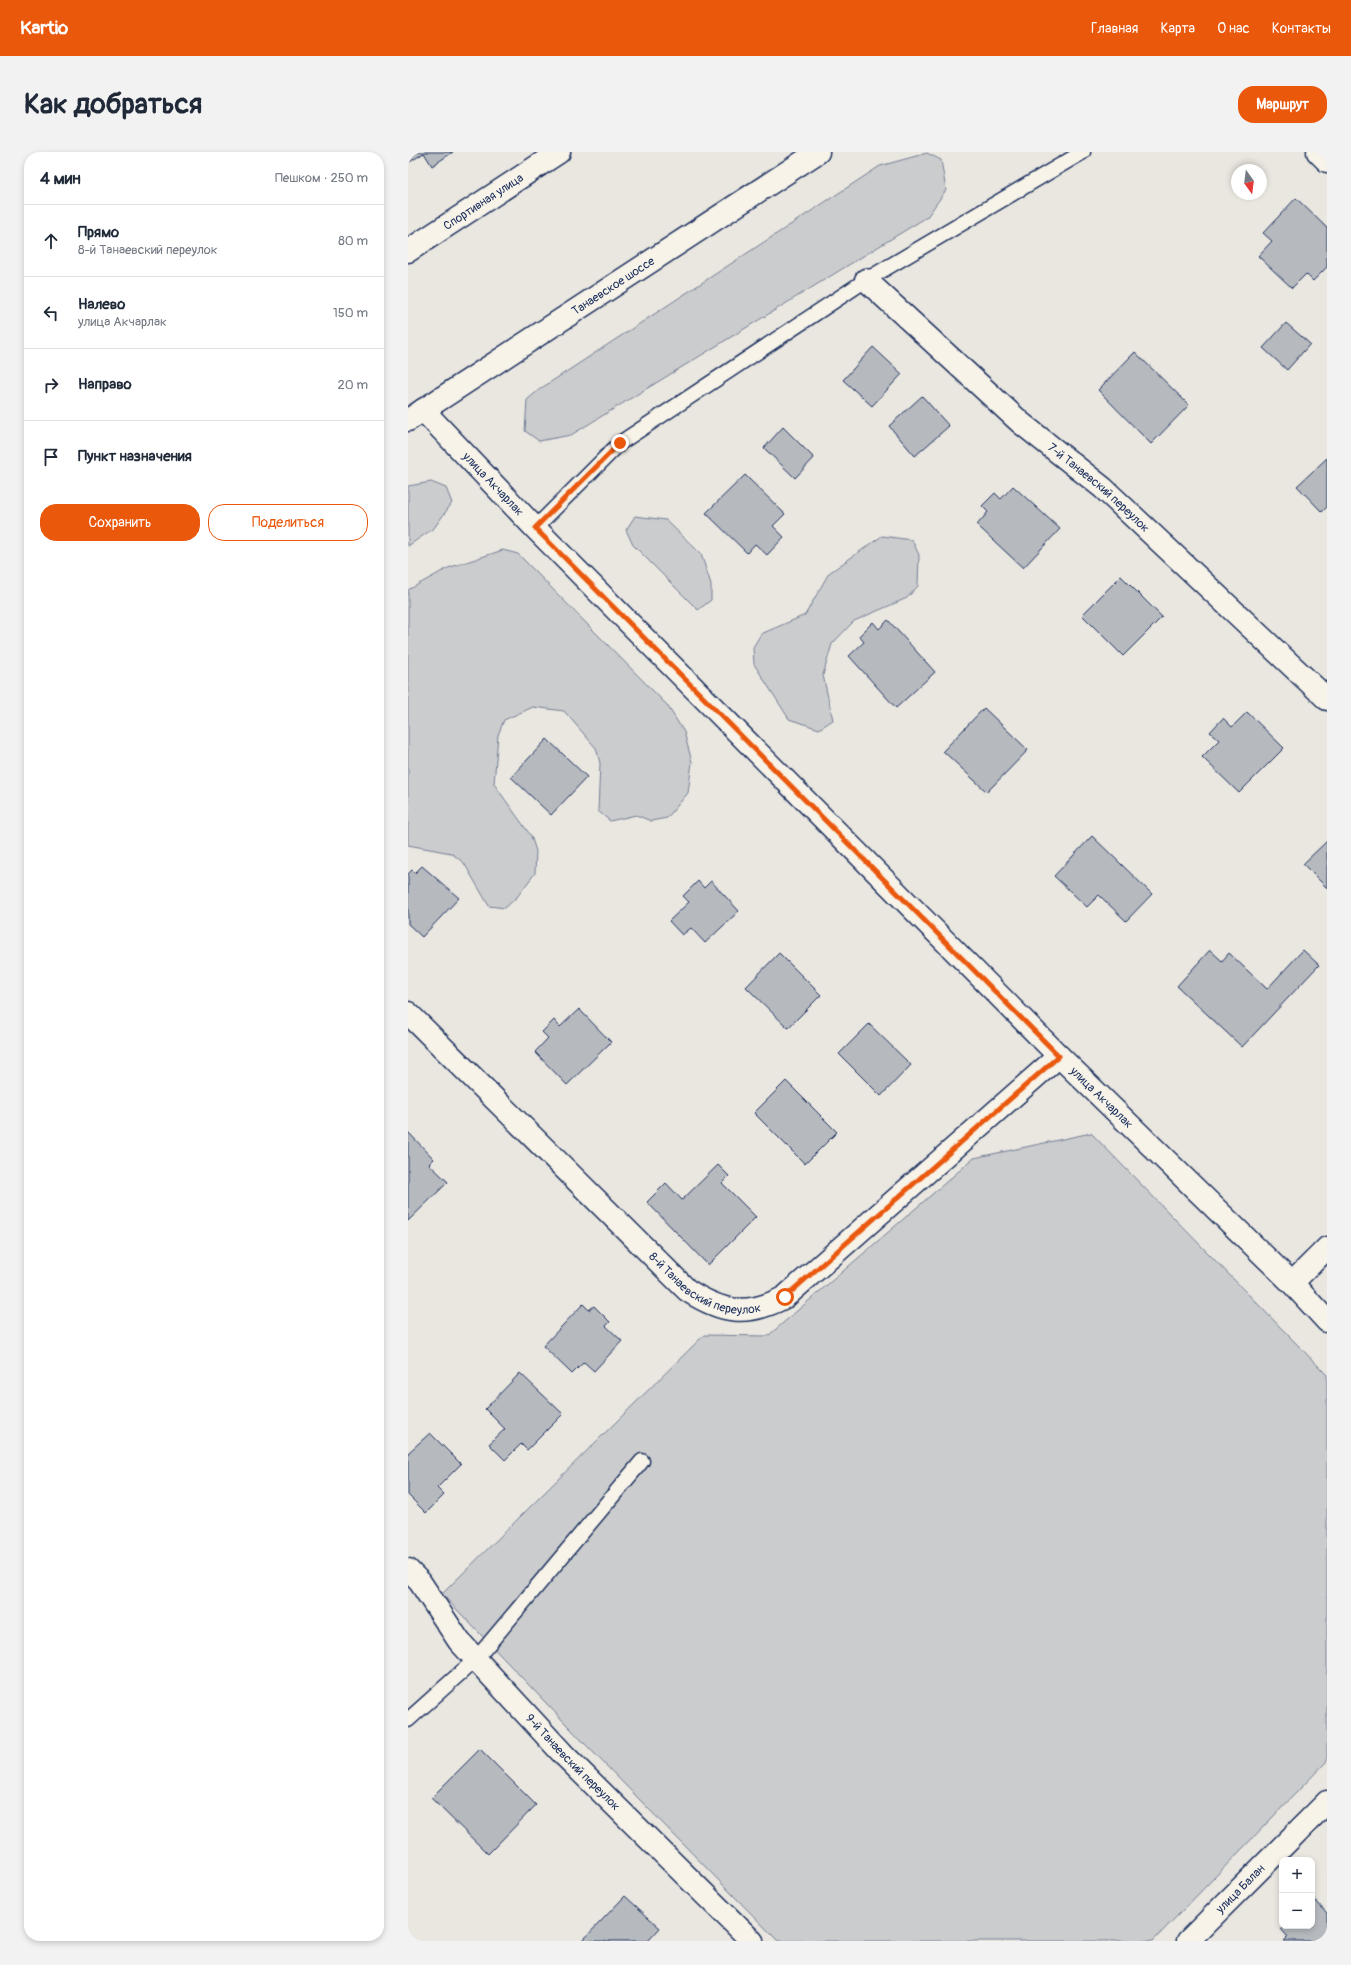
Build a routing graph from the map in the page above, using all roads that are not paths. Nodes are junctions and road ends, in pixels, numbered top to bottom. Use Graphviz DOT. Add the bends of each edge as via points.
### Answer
graph roads {
  1 [pos="818,152"];
  2 [pos="1083,152"];
  3 [pos="1318,152"];
  4 [pos="547,155"];
  5 [pos="1327,161"];
  6 [pos="408,251"];
  7 [pos="866,280"];
  8 [pos="416,415"];
  9 [pos="535,528"];
  10 [pos="1327,699"];
  11 [pos="408,1013"];
  12 [pos="1059,1056"];
  13 [pos="1327,1248"];
  14 [pos="1292,1283"];
  15 [pos="1327,1321"];
  16 [pos="642,1461"];
  17 [pos="408,1570"];
  18 [pos="476,1659"];
  19 [pos="408,1720"];
  20 [pos="1327,1802"];
  21 [pos="752,1941"];
  22 [pos="1188,1941"];
  1 -- 8 [label="street, Танаевское шоссе"];
  2 -- 7 [label="lane"];
  3 -- 5 [label="street"];
  4 -- 6 [label="street, Спортивная улица"];
  7 -- 9 [label="lane" via="620,443"];
  7 -- 10 [label="street, 7-й Танаевский переулок" via="1021,423 1103,488"];
  8 -- 9 [label="street, улица Акчарлак"];
  9 -- 12 [label="street, улица Акчарлак"];
  11 -- 12 [label="street, 8-й Танаевский переулок" via="687,1290 706,1302 728,1310 757,1308 785,1297"];
  12 -- 14 [label="street, улица Акчарлак"];
  13 -- 14 [label="street"];
  14 -- 15 [label="street, улица Акчарлак"];
  16 -- 18 [label="lane"];
  17 -- 18 [label="street, 9-й Танаевский переулок" via="420,1582 459,1641"];
  18 -- 19 [label="lane"];
  18 -- 21 [label="street, 9-й Танаевский переулок" via="565,1756"];
  20 -- 22 [label="street, улица Балан"];
}
